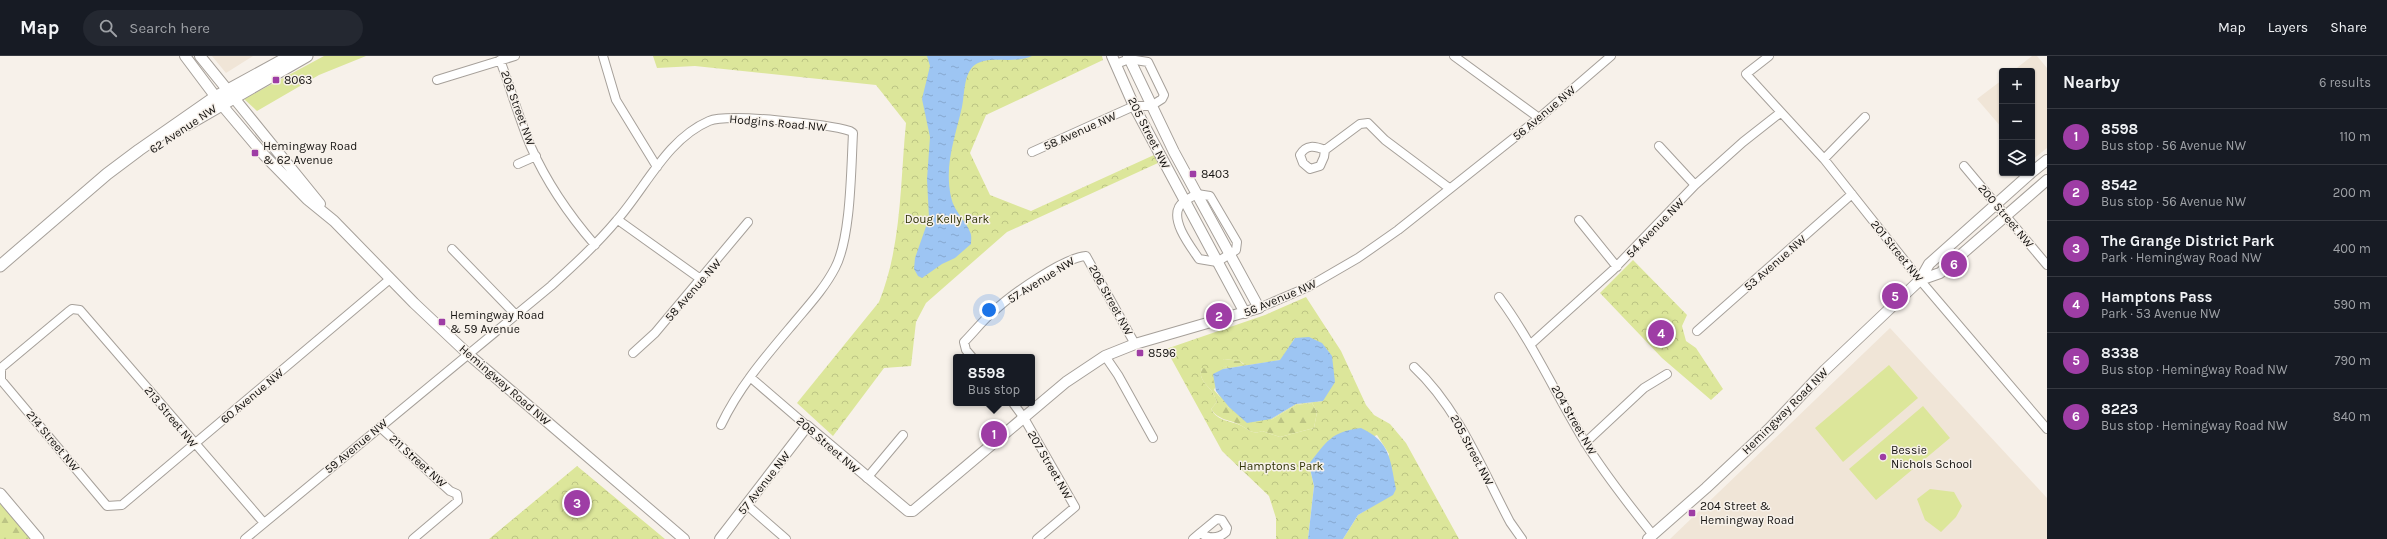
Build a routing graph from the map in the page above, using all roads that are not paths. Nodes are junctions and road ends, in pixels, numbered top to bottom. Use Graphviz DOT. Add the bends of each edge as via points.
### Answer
graph roads {
  1 [pos="185,56"];
  2 [pos="200,56"];
  3 [pos="290,56"];
  4 [pos="308,56"];
  5 [pos="515,56"];
  6 [pos="603,56"];
  7 [pos="1454,56"];
  8 [pos="1611,56"];
  9 [pos="1769,56"];
  10 [pos="1128,58"];
  11 [pos="500,60"];
  12 [pos="1114,60"];
  13 [pos="437,80"];
  14 [pos="230,93"];
  15 [pos="218,100"];
  16 [pos="1134,106"];
  17 [pos="1151,106"];
  18 [pos="1780,113"];
  19 [pos="1865,117"];
  20 [pos="1539,118"];
  21 [pos="1659,146"];
  22 [pos="1325,150"];
  23 [pos="1032,152"];
  24 [pos="536,156"];
  25 [pos="1824,159"];
  26 [pos="2047,160"];
  27 [pos="518,164"];
  28 [pos="1964,166"];
  29 [pos="658,168"];
  30 [pos="2035,170"];
  31 [pos="2029,176"];
  32 [pos="2047,180"];
  33 [pos="1695,185"];
  34 [pos="1450,188"];
  35 [pos="1197,194"];
  36 [pos="1852,194"];
  37 [pos="1184,201"];
  38 [pos="1996,204"];
  39 [pos="2005,216"];
  40 [pos="618,220"];
  41 [pos="1579,220"];
  42 [pos="334,221"];
  43 [pos="748,222"];
  44 [pos="595,245"];
  45 [pos="452,249"];
  46 [pos="1230,254"];
  47 [pos="1086,256"];
  48 [pos="1217,262"];
  49 [pos="2047,265"];
  50 [pos="0,266"];
  51 [pos="1617,267"];
  52 [pos="390,279"];
  53 [pos="702,280"];
  54 [pos="1920,280"];
  55 [pos="1499,297"];
  56 [pos="1259,308"];
  57 [pos="1245,313"];
  58 [pos="515,314"];
  59 [pos="1697,331"];
  60 [pos="1135,344"];
  61 [pos="1531,344"];
  62 [pos="633,353"];
  63 [pos="468,354"];
  64 [pos="969,354"];
  65 [pos="1104,356"];
  66 [pos="1414,366"];
  67 [pos="0,372"];
  68 [pos="1667,374"];
  69 [pos="750,377"];
  70 [pos="1015,406"];
  71 [pos="1024,418"];
  72 [pos="721,425"];
  73 [pos="807,426"];
  74 [pos="380,427"];
  75 [pos="2047,429"];
  76 [pos="903,435"];
  77 [pos="1153,438"];
  78 [pos="1585,443"];
  79 [pos="195,445"];
  80 [pos="867,478"];
  81 [pos="3,496"];
  82 [pos="747,505"];
  83 [pos="111,508"];
  84 [pos="908,511"];
  85 [pos="264,523"];
  86 [pos="1200,533"];
  87 [pos="1652,538"];
  88 [pos="38,539"];
  89 [pos="245,539"];
  90 [pos="413,539"];
  91 [pos="684,539"];
  92 [pos="720,539"];
  93 [pos="786,539"];
  94 [pos="1037,539"];
  95 [pos="1193,539"];
  96 [pos="1522,539"];
  1 -- 15 [label="street, Hemingway Road NW"];
  2 -- 14 [label="street, Hemingway Road NW"];
  3 -- 14 [label="main road, 62 Avenue NW"];
  4 -- 14 [label="main road, 62 Avenue NW"];
  5 -- 11 [label="street"];
  6 -- 29 [label="street" via="616,100"];
  7 -- 20 [label="street"];
  8 -- 20 [label="street, 56 Avenue NW"];
  9 -- 18 [label="street, 201 Street NW" via="1746,74"];
  10 -- 12 [label="street, 205 Street NW"];
  10 -- 17 [label="street, 205 Street NW"];
  10 -- 17 [label="street, 205 Street NW" via="1144,60 1150,65 1164,95 1160,102"];
  11 -- 13 [label="street"];
  11 -- 24 [label="street, 208 Street NW"];
  12 -- 16 [label="street, 205 Street NW"];
  14 -- 15 [label="main road, 62 Avenue NW"];
  14 -- 42 [label="street, Hemingway Road NW"];
  15 -- 42 [label="street, Hemingway Road NW" via="264,155 307,199"];
  15 -- 50 [label="main road, 62 Avenue NW" via="64,213"];
  16 -- 17 [label="street, 58 Avenue NW"];
  16 -- 23 [label="street, 58 Avenue NW"];
  16 -- 37 [label="street, 205 Street NW"];
  17 -- 35 [label="street, 205 Street NW"];
  18 -- 25 [label="street, 201 Street NW"];
  18 -- 33 [label="street, 54 Avenue NW"];
  19 -- 25 [label="street"];
  20 -- 34 [label="street, 56 Avenue NW"];
  21 -- 33 [label="street"];
  22 -- 34 [label="street" via="1360,124 1368,122 1385,140"];
  24 -- 27 [label="street, 208 Street NW"];
  24 -- 44 [label="street, 208 Street NW" via="560,201"];
  25 -- 36 [label="street, 201 Street NW"];
  26 -- 30 [label="street, Hemingway Road NW"];
  28 -- 38 [label="street, 200 Street NW"];
  29 -- 40 [label="street, Hodgins Road NW"];
  29 -- 69 [label="street, Hodgins Road NW" via="671,149 688,132 721,118 746,118 846,129 853,133 851,184 841,249 835,268 821,290"];
  31 -- 38 [label="street, Hemingway Road NW"];
  32 -- 39 [label="street, Hemingway Road NW"];
  33 -- 51 [label="street, 54 Avenue NW"];
  34 -- 56 [label="street, 56 Avenue NW" via="1358,258 1308,287"];
  35 -- 37 [label="street"];
  35 -- 46 [label="street, 205 Street NW"];
  36 -- 54 [label="street, 201 Street NW"];
  36 -- 59 [label="street, 53 Avenue NW"];
  37 -- 48 [label="street, 205 Street NW"];
  37 -- 48 [label="street" via="1178,208 1177,219 1192,249 1199,259"];
  38 -- 39 [label="street, 200 Street NW"];
  38 -- 54 [label="street, Hemingway Road NW" via="1929,264"];
  39 -- 49 [label="street, 200 Street NW"];
  39 -- 54 [label="street, Hemingway Road NW" via="1940,273"];
  40 -- 44 [label="street, Hodgins Road NW"];
  40 -- 53 [label="street"];
  41 -- 51 [label="street"];
  42 -- 52 [label="street, Hemingway Road NW"];
  43 -- 53 [label="street, 58 Avenue NW"];
  44 -- 58 [label="street, Hodgins Road NW" via="551,286"];
  45 -- 58 [label="street"];
  46 -- 48 [label="street"];
  46 -- 56 [label="street, 205 Street NW"];
  47 -- 60 [label="street, 206 Street NW"];
  47 -- 64 [label="street, 57 Avenue NW" via="1075,257 1027,286 994,311 964,342"];
  48 -- 57 [label="street, 205 Street NW"];
  51 -- 61 [label="street, 54 Avenue NW"];
  52 -- 63 [label="street, Hemingway Road NW"];
  52 -- 79 [label="street, 60 Avenue NW"];
  53 -- 62 [label="street, 58 Avenue NW" via="655,333"];
  54 -- 75 [label="street, 201 Street NW"];
  54 -- 87 [label="street, Hemingway Road NW" via="1825,370 1769,429"];
  55 -- 61 [label="street, 204 Street NW"];
  56 -- 57 [label="street, 56 Avenue NW"];
  57 -- 60 [label="street, 56 Avenue NW"];
  58 -- 63 [label="street, Hodgins Road NW"];
  60 -- 65 [label="street, 56 Avenue NW"];
  61 -- 78 [label="street, 204 Street NW"];
  63 -- 74 [label="street, 59 Avenue NW"];
  63 -- 91 [label="street, Hemingway Road NW"];
  65 -- 71 [label="street, 56 Avenue NW" via="1066,382"];
  65 -- 77 [label="street" via="1118,375"];
  66 -- 96 [label="street, 205 Street NW" via="1449,408 1510,522"];
  67 -- 79 [label="street, 213 Street NW" via="1,368 68,312 80,310"];
  67 -- 83 [label="street, 214 Street NW" via="2,380"];
  68 -- 78 [label="street" via="1644,388"];
  69 -- 72 [label="street, Hodgins Road NW" via="729,407"];
  69 -- 73 [label="street, 208 Street NW"];
  70 -- 71 [label="street, 207 Street NW"];
  71 -- 84 [label="street, 56 Avenue NW" via="913,511"];
  71 -- 94 [label="street, 207 Street NW" via="1075,507"];
  73 -- 80 [label="street, 208 Street NW"];
  73 -- 82 [label="street, 57 Avenue NW"];
  74 -- 85 [label="street, 59 Avenue NW"];
  74 -- 90 [label="street, 211 Street NW" via="450,491 458,494 458,501"];
  76 -- 80 [label="street"];
  78 -- 87 [label="street, 204 Street NW"];
  79 -- 83 [label="street, 60 Avenue NW" via="122,505"];
  79 -- 85 [label="street, 213 Street NW"];
  80 -- 84 [label="street, 208 Street NW"];
  81 -- 88 [label="main road"];
  82 -- 92 [label="street, 57 Avenue NW"];
  82 -- 93 [label="street"];
  85 -- 89 [label="street, 59 Avenue NW"];
  86 -- 95 [label="street"];
}
